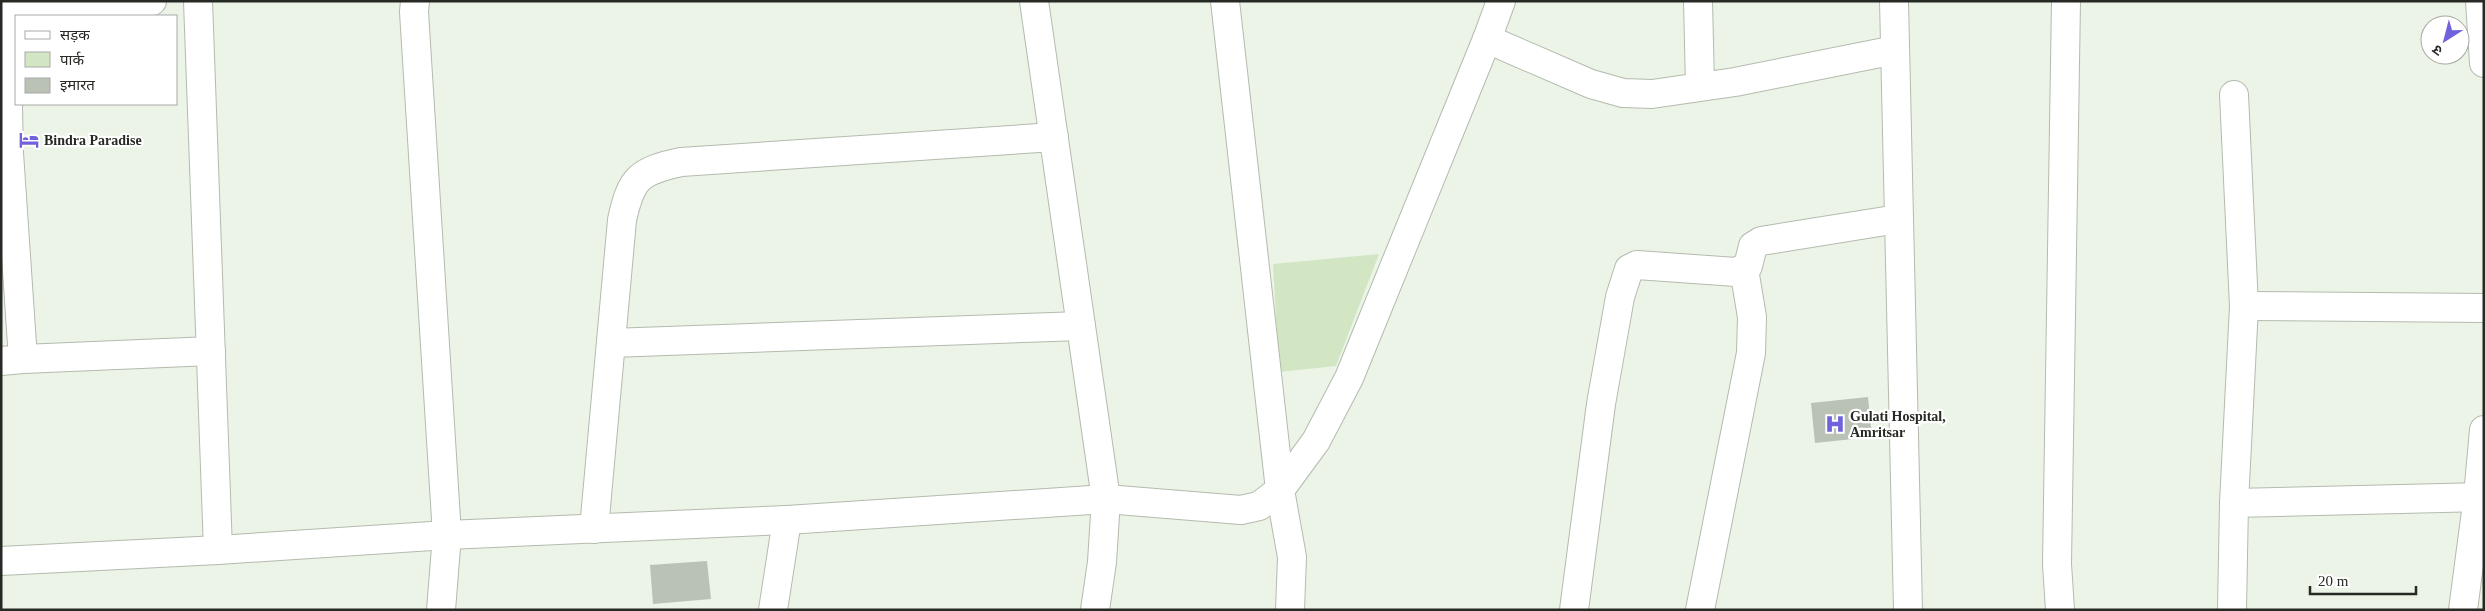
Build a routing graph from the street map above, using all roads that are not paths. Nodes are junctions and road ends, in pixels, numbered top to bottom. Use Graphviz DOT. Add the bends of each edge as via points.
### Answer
graph roads {
  1 [pos="152,1"];
  2 [pos="198,1"];
  3 [pos="415,1"];
  4 [pos="1034,1"];
  5 [pos="1225,1"];
  6 [pos="1500,1"];
  7 [pos="1698,1"];
  8 [pos="1894,1"];
  9 [pos="2066,1"];
  10 [pos="2480,1"];
  11 [pos="3,12"];
  12 [pos="1487,39"];
  13 [pos="1895,50"];
  14 [pos="2484,63"];
  15 [pos="1700,85"];
  16 [pos="2234,96"];
  17 [pos="1054,137"];
  18 [pos="5,153"];
  19 [pos="1898,219"];
  20 [pos="1744,269"];
  21 [pos="2244,306"];
  22 [pos="2484,308"];
  23 [pos="1081,326"];
  24 [pos="611,343"];
  25 [pos="211,351"];
  26 [pos="12,360"];
  27 [pos="2484,430"];
  28 [pos="1280,490"];
  29 [pos="2481,496"];
  30 [pos="1106,499"];
  31 [pos="2234,504"];
  32 [pos="787,520"];
  33 [pos="594,529"];
  34 [pos="447,535"];
  35 [pos="218,550"];
  36 [pos="1,560"];
  37 [pos="442,610"];
  38 [pos="773,610"];
  39 [pos="1095,610"];
  40 [pos="1290,610"];
  41 [pos="1574,610"];
  42 [pos="1700,610"];
  43 [pos="1908,610"];
  44 [pos="2060,610"];
  45 [pos="2232,610"];
  46 [pos="2463,610"];
  1 -- 11 [label="street"];
  2 -- 25 [label="street"];
  3 -- 34 [label="street"];
  4 -- 17 [label="street"];
  5 -- 28 [label="street"];
  6 -- 12 [label="street"];
  7 -- 15 [label="street"];
  8 -- 13 [label="street"];
  9 -- 44 [label="street" via="2057,564"];
  10 -- 14 [label="street"];
  11 -- 18 [label="street"];
  12 -- 15 [label="street" via="1591,84 1623,93 1652,94"];
  12 -- 28 [label="street" via="1349,378 1316,441"];
  13 -- 15 [label="street" via="1734,82"];
  13 -- 19 [label="street"];
  16 -- 21 [label="street"];
  17 -- 23 [label="street"];
  17 -- 24 [label="street" via="681,162 638,177 627,195 622,220"];
  18 -- 26 [label="street"];
  19 -- 20 [label="street" via="1761,241 1753,246 1748,266"];
  19 -- 43 [label="street"];
  20 -- 41 [label="street" via="1736,272 1637,265 1629,269 1620,297 1601,404"];
  20 -- 42 [label="street" via="1752,317 1751,353"];
  21 -- 22 [label="street"];
  21 -- 31 [label="street"];
  23 -- 24 [label="street"];
  23 -- 30 [label="street"];
  24 -- 33 [label="street"];
  25 -- 26 [label="street"];
  25 -- 35 [label="street"];
  27 -- 29 [label="street"];
  28 -- 30 [label="street" via="1259,506 1240,510"];
  28 -- 40 [label="street" via="1292,557"];
  29 -- 31 [label="street"];
  29 -- 46 [label="street"];
  30 -- 32 [label="street"];
  30 -- 39 [label="street"];
  31 -- 45 [label="street"];
  32 -- 33 [label="street"];
  32 -- 38 [label="street"];
  33 -- 34 [label="street"];
  34 -- 35 [label="street"];
  34 -- 37 [label="street"];
  35 -- 36 [label="street"];
}
